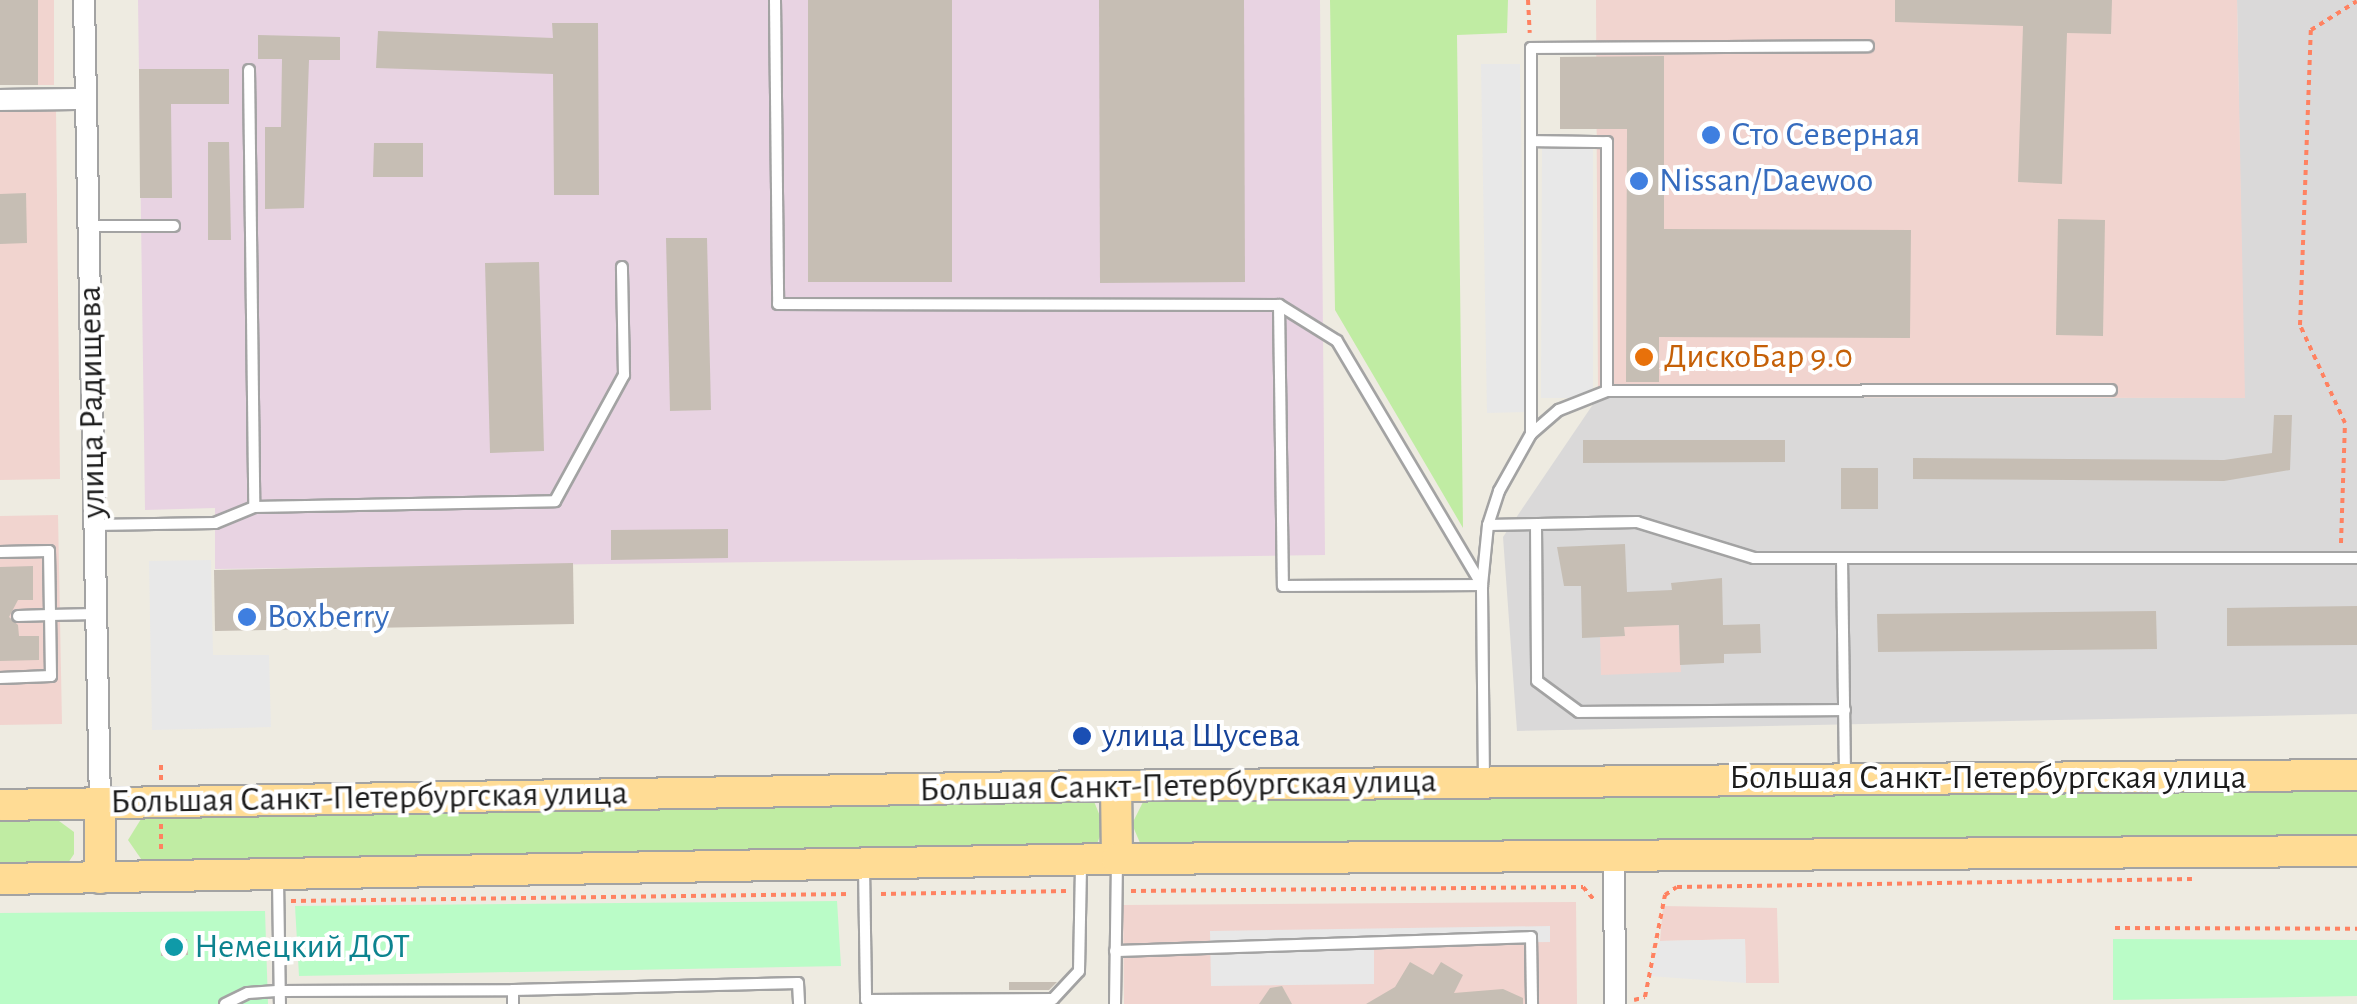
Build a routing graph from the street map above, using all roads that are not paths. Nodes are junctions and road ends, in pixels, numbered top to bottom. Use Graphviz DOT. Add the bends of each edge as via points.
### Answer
graph roads {
  1 [pos="84,0"];
  2 [pos="774,0"];
  3 [pos="1868,46"];
  4 [pos="249,70"];
  5 [pos="85,99"];
  6 [pos="0,100"];
  7 [pos="1531,141"];
  8 [pos="88,226"];
  9 [pos="174,226"];
  10 [pos="622,267"];
  11 [pos="1279,305"];
  12 [pos="2111,390"];
  13 [pos="1607,391"];
  14 [pos="1531,434"];
  15 [pos="254,507"];
  16 [pos="1488,525"];
  17 [pos="1536,525"];
  18 [pos="95,526"];
  19 [pos="0,552"];
  20 [pos="2357,558"];
  21 [pos="1842,559"];
  22 [pos="1482,586"];
  23 [pos="96,614"];
  24 [pos="18,616"];
  25 [pos="50,616"];
  26 [pos="0,678"];
  27 [pos="1844,710"];
  28 [pos="2357,775"];
  29 [pos="1845,779"];
  30 [pos="1484,782"];
  31 [pos="1116,786"];
  32 [pos="100,803"];
  33 [pos="0,805"];
  34 [pos="2357,851"];
  35 [pos="1614,856"];
  36 [pos="1117,859"];
  37 [pos="1081,861"];
  38 [pos="864,865"];
  39 [pos="278,876"];
  40 [pos="100,878"];
  41 [pos="0,879"];
  42 [pos="1115,952"];
  43 [pos="513,990"];
  44 [pos="280,991"];
  45 [pos="225,1004"];
  46 [pos="280,1004"];
  47 [pos="513,1004"];
  48 [pos="799,1004"];
  49 [pos="1116,1004"];
  50 [pos="1532,1004"];
  51 [pos="1615,1004"];
  1 -- 5 [label="street, улица Радищева"];
  2 -- 11 [label="lane" via="778,304"];
  3 -- 7 [label="lane" via="1530,48"];
  4 -- 15 [label="lane"];
  5 -- 6 [label="street"];
  5 -- 8 [label="street, улица Радищева"];
  7 -- 13 [label="lane" via="1606,142"];
  7 -- 14 [label="lane"];
  8 -- 9 [label="lane"];
  8 -- 18 [label="street, улица Радищева"];
  10 -- 15 [label="lane" via="624,375 555,502"];
  11 -- 22 [label="lane" via="1337,341"];
  11 -- 22 [label="lane" via="1283,586"];
  12 -- 13 [label="lane"];
  13 -- 14 [label="lane" via="1559,410"];
  14 -- 16 [label="lane"];
  15 -- 18 [label="lane" via="215,523"];
  16 -- 17 [label="lane"];
  16 -- 22 [label="lane"];
  17 -- 21 [label="lane" via="1637,522 1754,558"];
  17 -- 27 [label="lane" via="1537,681 1578,712"];
  18 -- 23 [label="street, улица Радищева"];
  19 -- 25 [label="lane" via="49,551"];
  20 -- 21 [label="lane"];
  21 -- 27 [label="lane"];
  22 -- 30 [label="lane"];
  23 -- 25 [label="lane"];
  23 -- 32 [label="street, улица Радищева"];
  24 -- 25 [label="lane"];
  25 -- 26 [label="lane" via="51,676"];
  27 -- 29 [label="lane"];
  28 -- 29 [label="main road, Большая Санкт-Петербургская улица"];
  29 -- 30 [label="main road, Большая Санкт-Петербургская улица"];
  30 -- 31 [label="main road, Большая Санкт-Петербургская улица"];
  31 -- 32 [label="main road, Большая Санкт-Петербургская улица"];
  31 -- 36 [label="main road"];
  32 -- 33 [label="main road, Большая Санкт-Петербургская улица"];
  32 -- 40 [label="main road"];
  34 -- 35 [label="main road, Большая Санкт-Петербургская улица"];
  35 -- 36 [label="main road, Большая Санкт-Петербургская улица"];
  35 -- 51 [label="street"];
  36 -- 37 [label="main road, Большая Санкт-Петербургская улица"];
  36 -- 42 [label="lane"];
  37 -- 38 [label="main road, Большая Санкт-Петербургская улица"];
  37 -- 38 [label="lane" via="1079,970 1053,999 866,1000"];
  38 -- 39 [label="main road, Большая Санкт-Петербургская улица"];
  39 -- 40 [label="main road, Большая Санкт-Петербургская улица"];
  39 -- 44 [label="lane"];
  40 -- 41 [label="main road, Большая Санкт-Петербургская улица"];
  42 -- 49 [label="lane"];
  42 -- 50 [label="lane" via="1531,937"];
  43 -- 44 [label="lane"];
  43 -- 47 [label="lane"];
  43 -- 48 [label="lane" via="798,983"];
  44 -- 45 [label="lane" via="248,993"];
  44 -- 46 [label="lane"];
}
